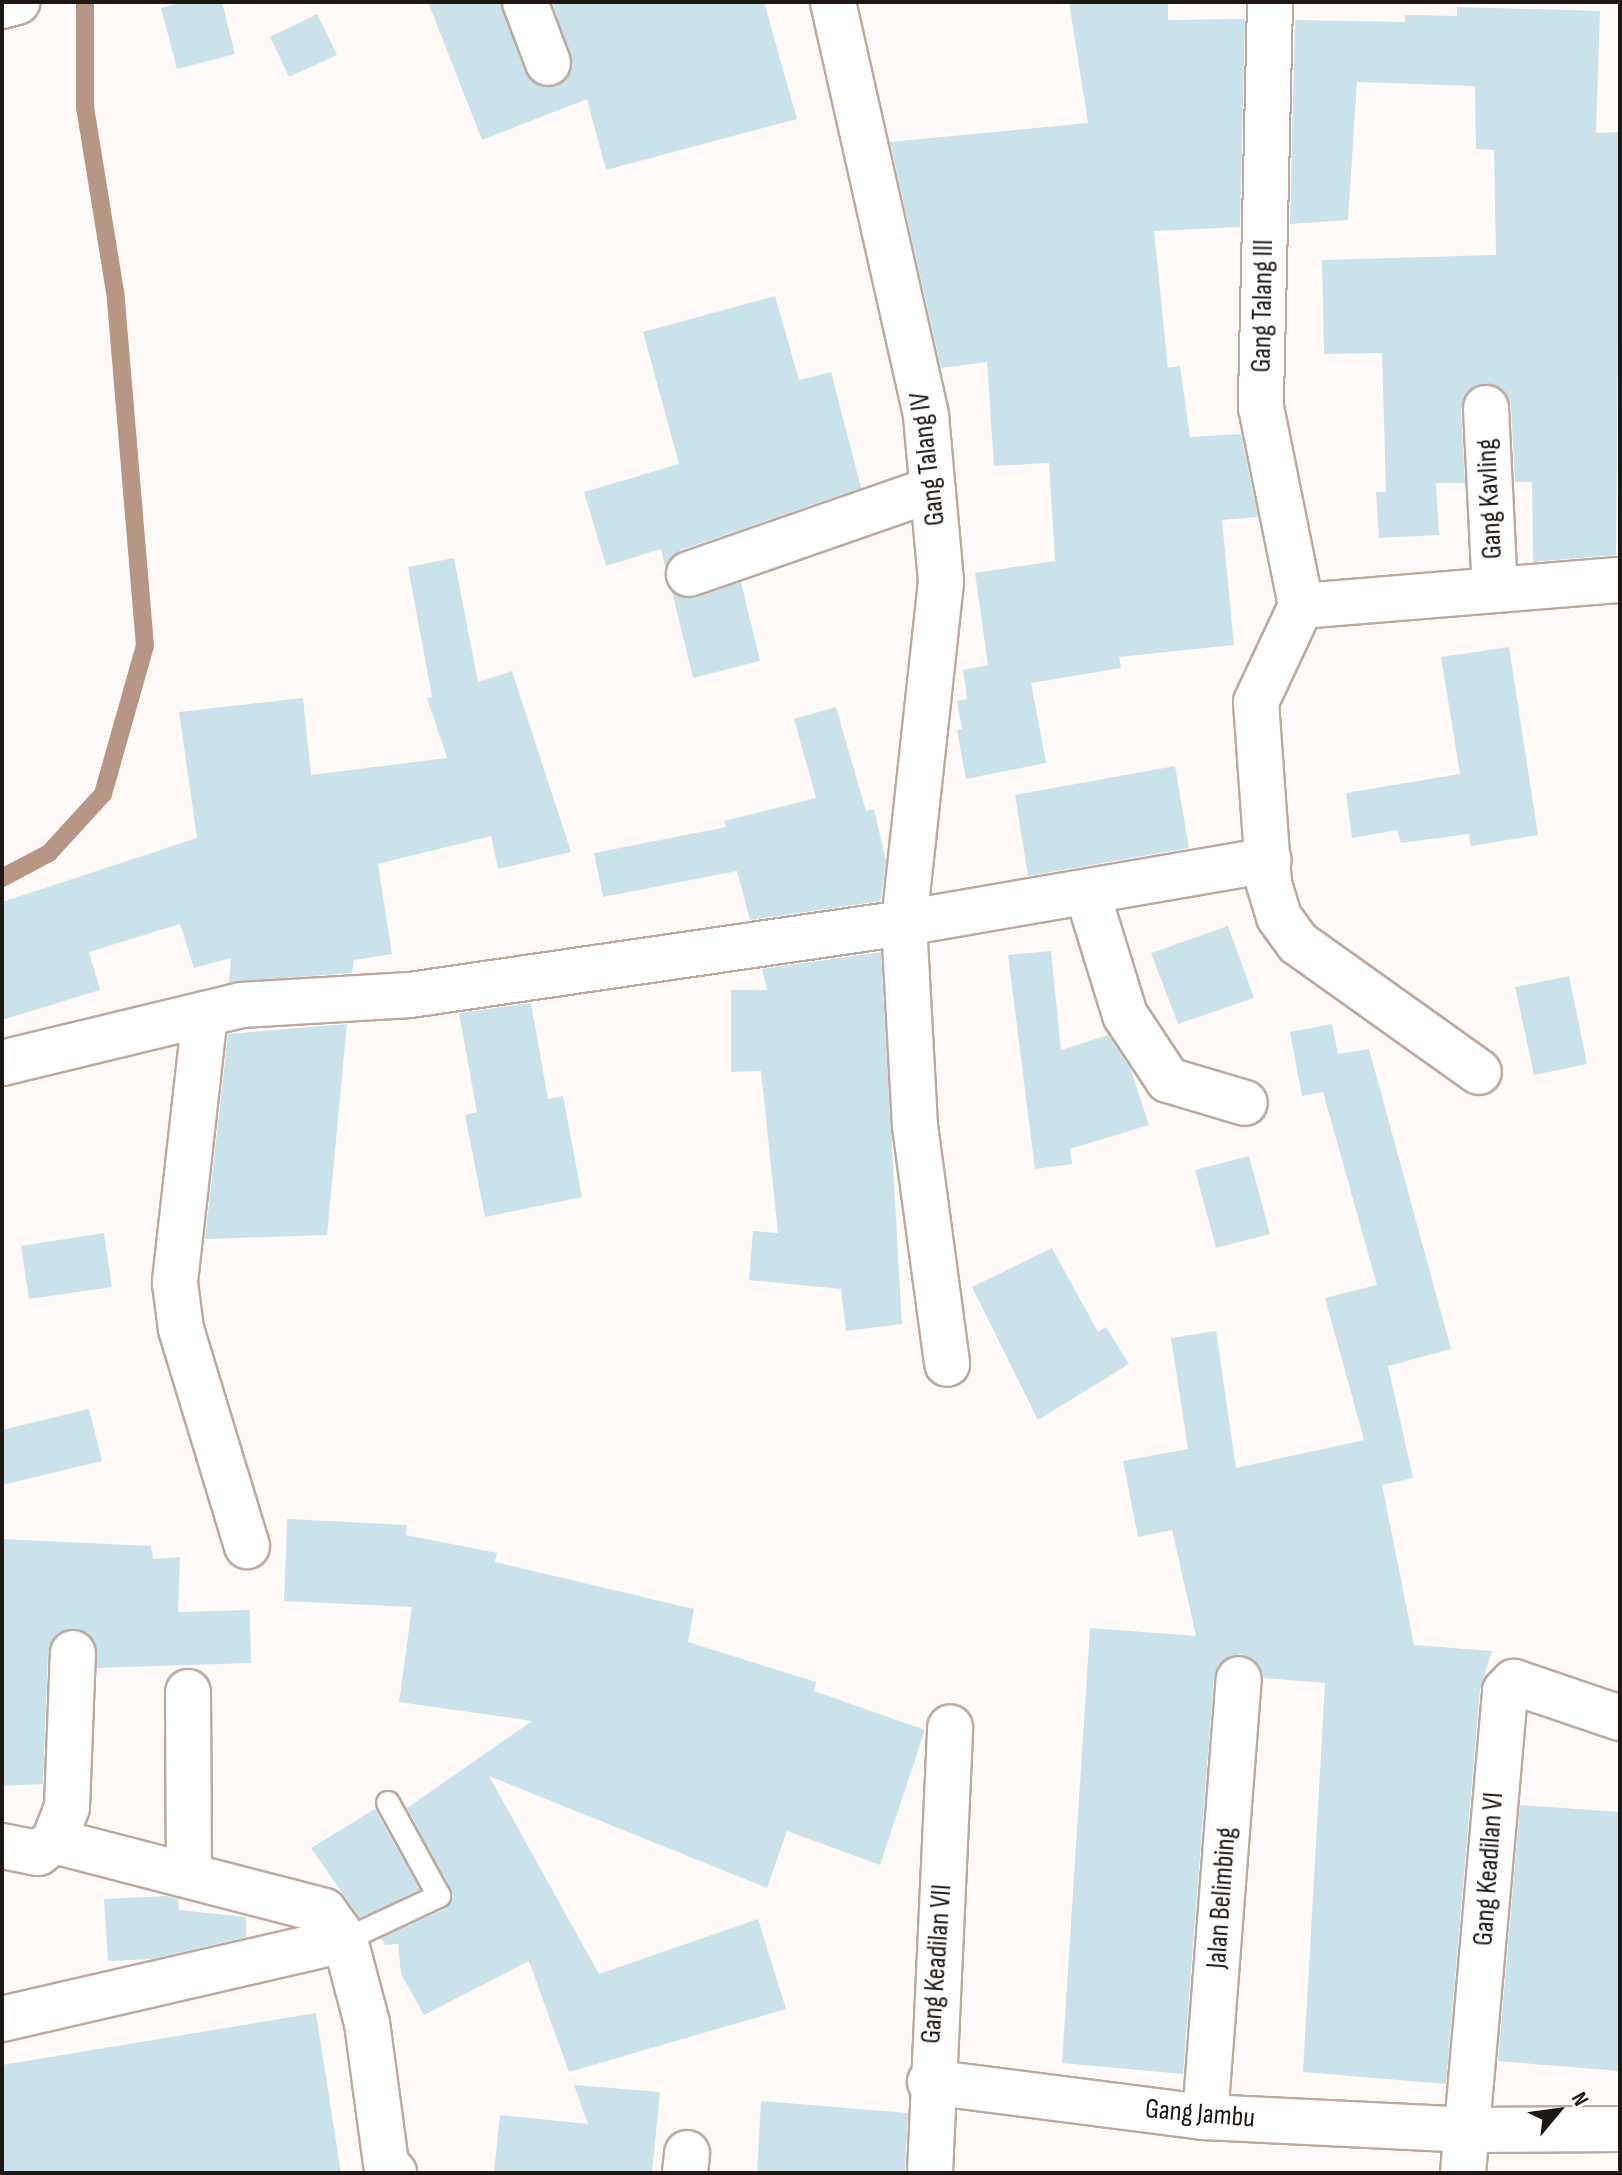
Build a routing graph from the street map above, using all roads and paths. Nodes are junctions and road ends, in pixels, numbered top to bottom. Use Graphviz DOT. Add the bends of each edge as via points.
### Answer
graph roads {
  1 [pos="17,2"];
  2 [pos="525,2"];
  3 [pos="833,2"];
  4 [pos="1270,2"];
  5 [pos="2,6"];
  6 [pos="548,63"];
  7 [pos="1486,408"];
  8 [pos="933,489"];
  9 [pos="689,574"];
  10 [pos="1620,580"];
  11 [pos="1495,590"];
  12 [pos="1301,606"];
  13 [pos="1269,860"];
  14 [pos="1087,892"];
  15 [pos="904,923"];
  16 [pos="205,1014"];
  17 [pos="2,1063"];
  18 [pos="1479,1072"];
  19 [pos="1245,1103"];
  20 [pos="947,1364"];
  21 [pos="247,1546"];
  22 [pos="73,1653"];
  23 [pos="1239,1679"];
  24 [pos="188,1692"];
  25 [pos="1620,1718"];
  26 [pos="950,1742"];
  27 [pos="388,1803"];
  28 [pos="54,1841"];
  29 [pos="2,1846"];
  30 [pos="189,1873"];
  31 [pos="345,1940"];
  32 [pos="2,2019"];
  33 [pos="930,2082"];
  34 [pos="1205,2117"];
  35 [pos="1620,2129"];
  36 [pos="1471,2130"];
  37 [pos="394,2173"];
  38 [pos="930,2173"];
  39 [pos="1463,2173"];
  1 -- 5 [label="street"];
  2 -- 6 [label="street"];
  3 -- 8 [label="street, Gang Talang IV" via="916,370"];
  4 -- 12 [label="street, Gang Talang III" via="1261,407"];
  7 -- 11 [label="street, Gang Kavling"];
  8 -- 9 [label="street"];
  8 -- 15 [label="street, Gang Talang IV" via="941,582"];
  10 -- 11 [label="street"];
  11 -- 12 [label="street"];
  12 -- 13 [label="street" via="1256,702"];
  13 -- 14 [label="street"];
  13 -- 18 [label="street" via="1279,917 1298,943"];
  14 -- 15 [label="street"];
  14 -- 19 [label="street" via="1125,1015 1168,1080"];
  15 -- 16 [label="street" via="410,995 308,998"];
  15 -- 20 [label="street, Gang Talang IV" via="915,1126"];
  16 -- 17 [label="street"];
  16 -- 21 [label="street" via="175,1283 181,1329"];
  22 -- 28 [label="street" via="67,1807"];
  23 -- 34 [label="street, Jalan Belimbing"];
  24 -- 30 [label="street"];
  25 -- 36 [label="street, Gang Keadilan VI" via="1514,1682 1505,1691"];
  26 -- 33 [label="street, Gang Keadilan VII"];
  27 -- 31 [label="lane" via="439,1896"];
  28 -- 29 [label="street" via="38,1853"];
  28 -- 30 [label="street"];
  30 -- 31 [label="street" via="324,1911"];
  31 -- 32 [label="street"];
  31 -- 37 [label="street" via="367,2023 386,2163"];
  33 -- 34 [label="street, Gang Jambu"];
  33 -- 38 [label="street, Gang Keadilan VII"];
  34 -- 36 [label="street, Gang Jambu"];
  35 -- 36 [label="street, Gang Jambu"];
  36 -- 39 [label="street, Gang Keadilan VI"];
}
